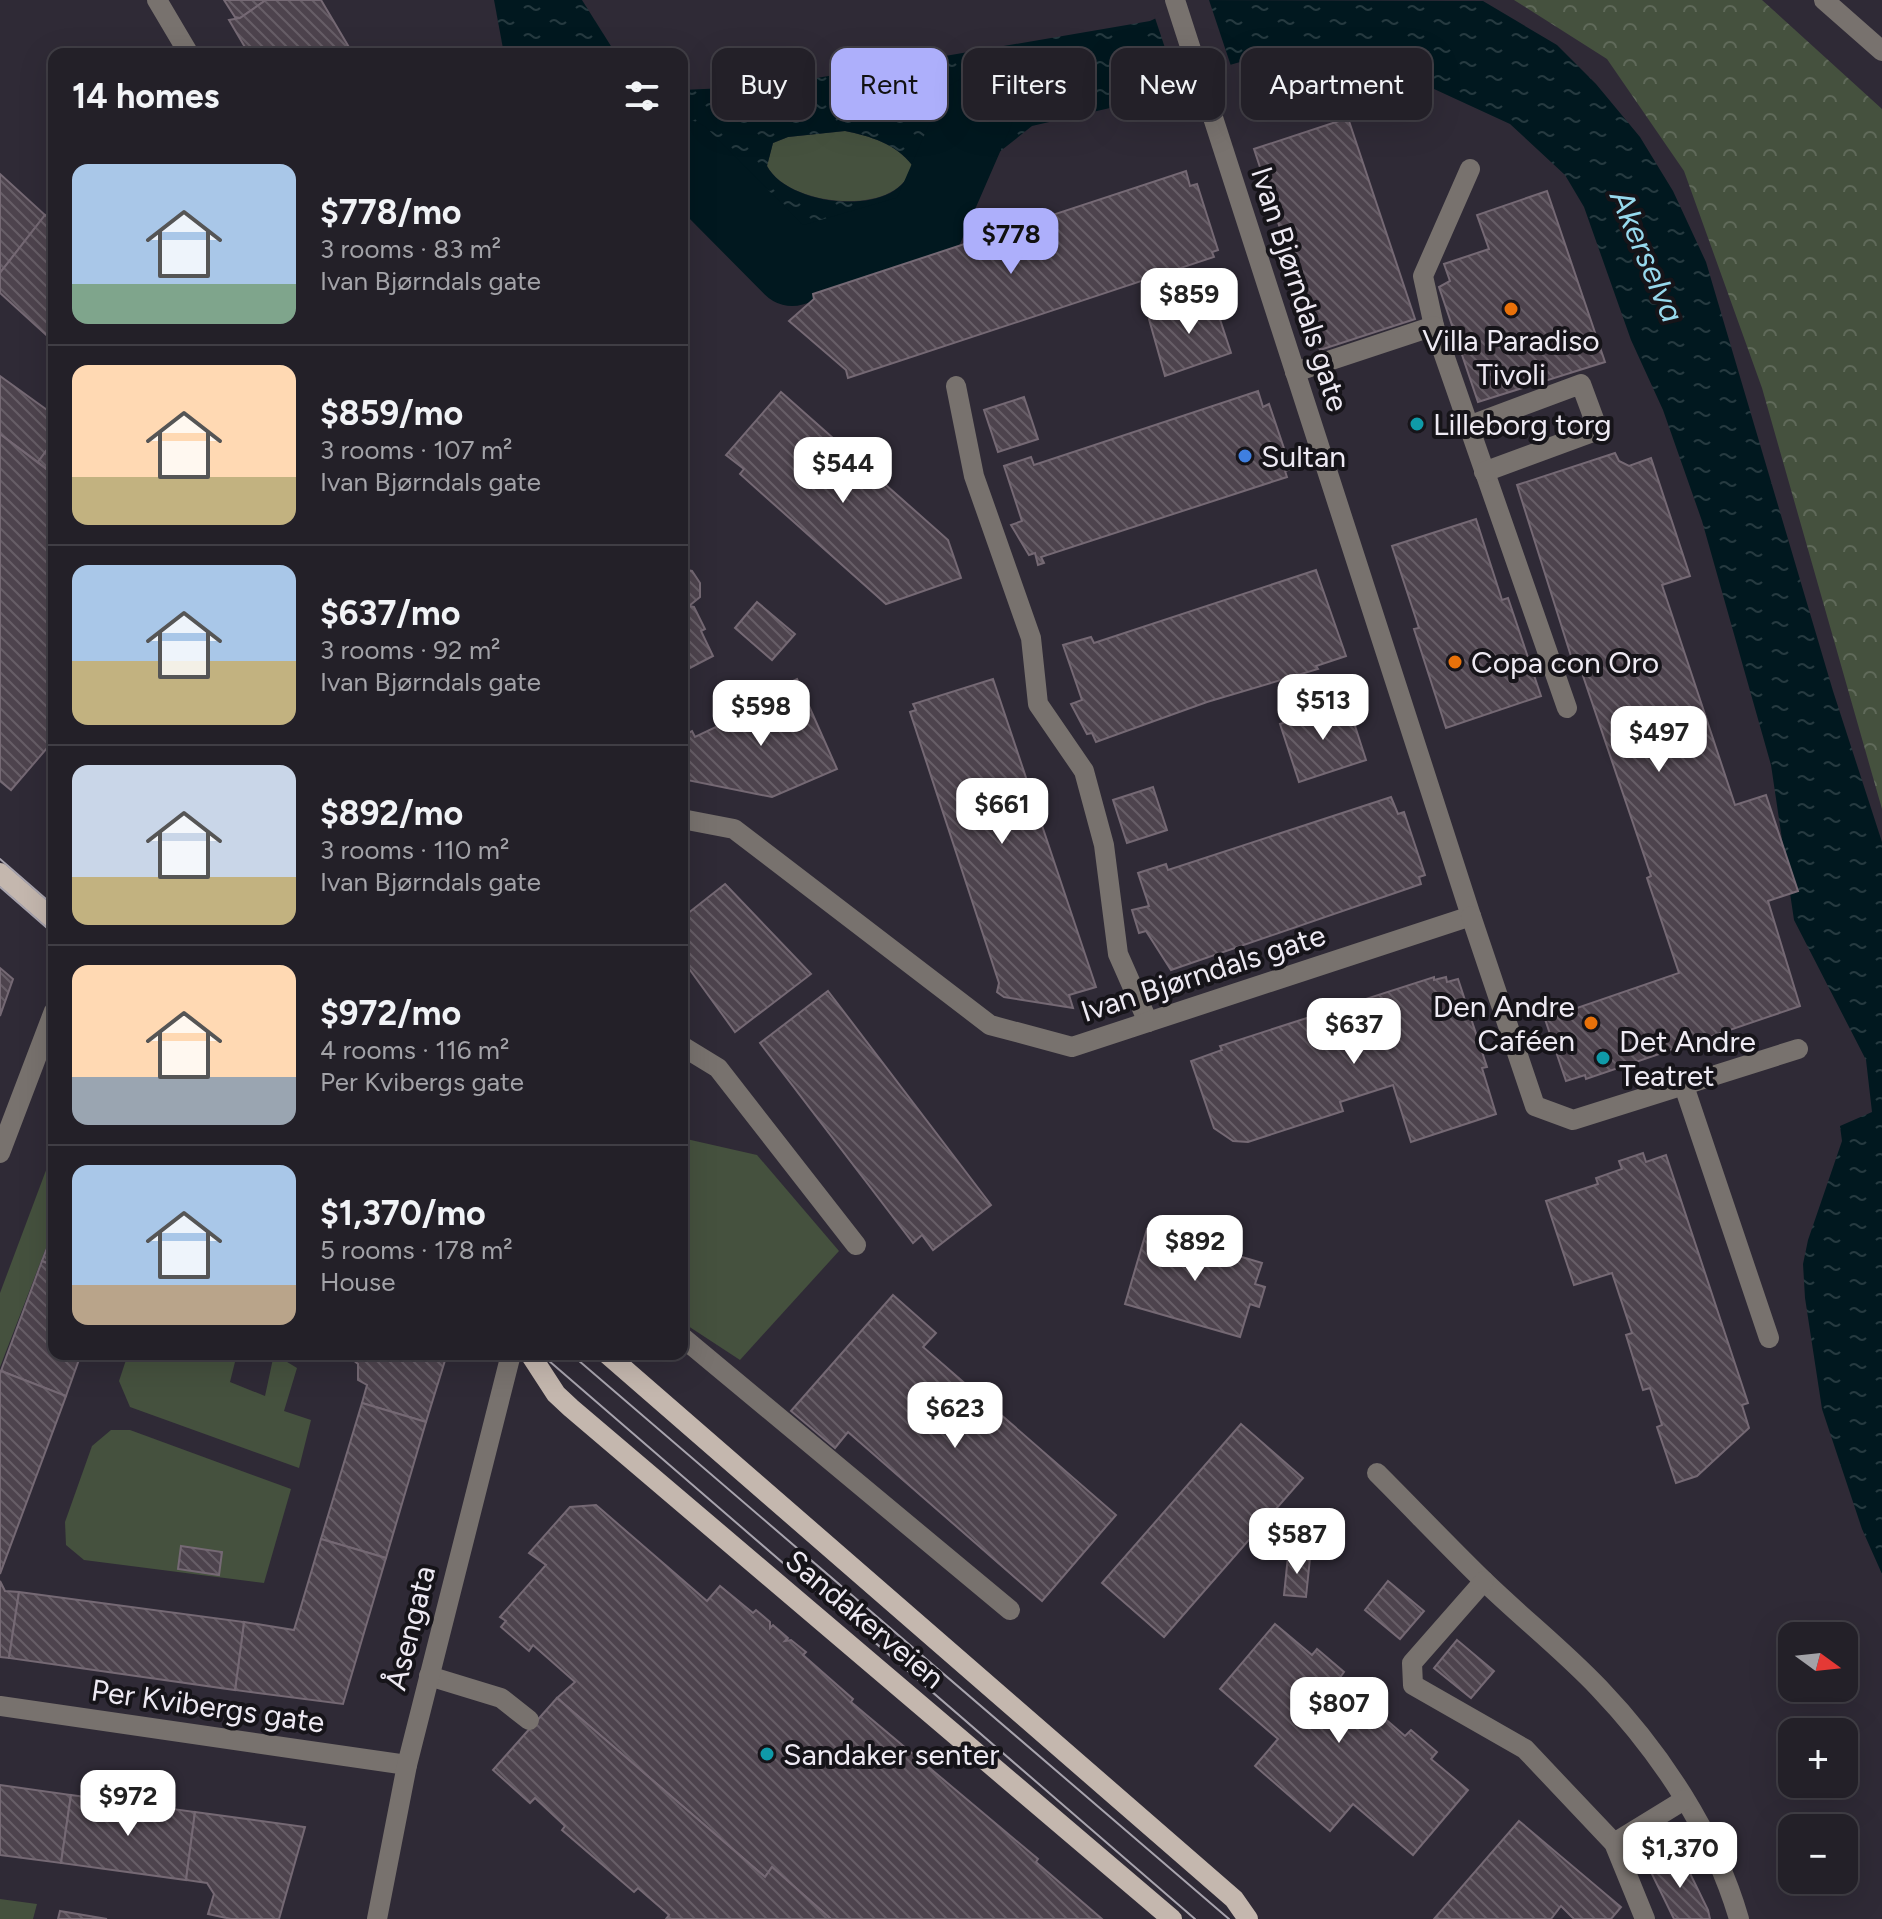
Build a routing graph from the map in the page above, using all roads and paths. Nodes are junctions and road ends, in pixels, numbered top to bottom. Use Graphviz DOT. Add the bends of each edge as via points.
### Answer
graph roads {
  1 [pos="157,0"];
  2 [pos="1175,0"];
  3 [pos="1824,0"];
  4 [pos="185,48"];
  5 [pos="1882,51"];
  6 [pos="1470,169"];
  7 [pos="1434,326"];
  8 [pos="1295,372"];
  9 [pos="956,386"];
  10 [pos="1468,426"];
  11 [pos="1484,472"];
  12 [pos="1567,708"];
  13 [pos="688,820"];
  14 [pos="0,873"];
  15 [pos="48,915"];
  16 [pos="1471,916"];
  17 [pos="1148,1022"];
  18 [pos="48,1027"];
  19 [pos="1798,1049"];
  20 [pos="688,1050"];
  21 [pos="1684,1086"];
  22 [pos="0,1153"];
  23 [pos="856,1245"];
  24 [pos="1769,1338"];
  25 [pos="688,1342"];
  26 [pos="509,1360"];
  27 [pos="534,1360"];
  28 [pos="614,1360"];
  29 [pos="1377,1473"];
  30 [pos="1484,1581"];
  31 [pos="1010,1610"];
  32 [pos="429,1676"];
  33 [pos="0,1706"];
  34 [pos="529,1720"];
  35 [pos="407,1765"];
  36 [pos="1684,1800"];
  37 [pos="1614,1843"];
  38 [pos="377,1919"];
  39 [pos="1172,1919"];
  40 [pos="1248,1919"];
  41 [pos="1645,1919"];
  42 [pos="1739,1919"];
  1 -- 4 [label="street"];
  2 -- 8 [label="street, Ivan Bjørndals gate"];
  3 -- 5 [label="street"];
  6 -- 7 [label="street" via="1423,276"];
  7 -- 8 [label="street"];
  7 -- 10 [label="street"];
  8 -- 16 [label="street, Ivan Bjørndals gate"];
  9 -- 17 [label="street" via="974,476 1031,638 1038,704 1084,771 1104,845 1118,954"];
  10 -- 11 [label="street"];
  10 -- 11 [label="street" via="1581,384 1598,430"];
  11 -- 12 [label="street"];
  13 -- 17 [label="street, Ivan Bjørndals gate" via="734,829 990,1025 1072,1047"];
  14 -- 15 [label="main road"];
  16 -- 17 [label="street, Ivan Bjørndals gate"];
  16 -- 21 [label="street, Ivan Bjørndals gate" via="1535,1106 1573,1120"];
  18 -- 22 [label="street"];
  19 -- 21 [label="street, Ivan Bjørndals gate"];
  20 -- 23 [label="street" via="718,1068"];
  21 -- 24 [label="street"];
  25 -- 31 [label="street"];
  26 -- 32 [label="street, Åsengata"];
  27 -- 39 [label="main road, Sandakerveien" via="571,1408"];
  28 -- 40 [label="main road, Sandakerveien" via="1234,1899"];
  29 -- 30 [label="street"];
  30 -- 36 [label="street" via="1599,1688"];
  30 -- 37 [label="street" via="1412,1663 1413,1685 1525,1749"];
  32 -- 34 [label="street" via="501,1698"];
  32 -- 35 [label="street, Åsengata"];
  33 -- 35 [label="street, Per Kvibergs gate"];
  35 -- 38 [label="street, Åsengata"];
  36 -- 37 [label="street"];
  36 -- 42 [label="street" via="1723,1867"];
  37 -- 41 [label="street"];
}
